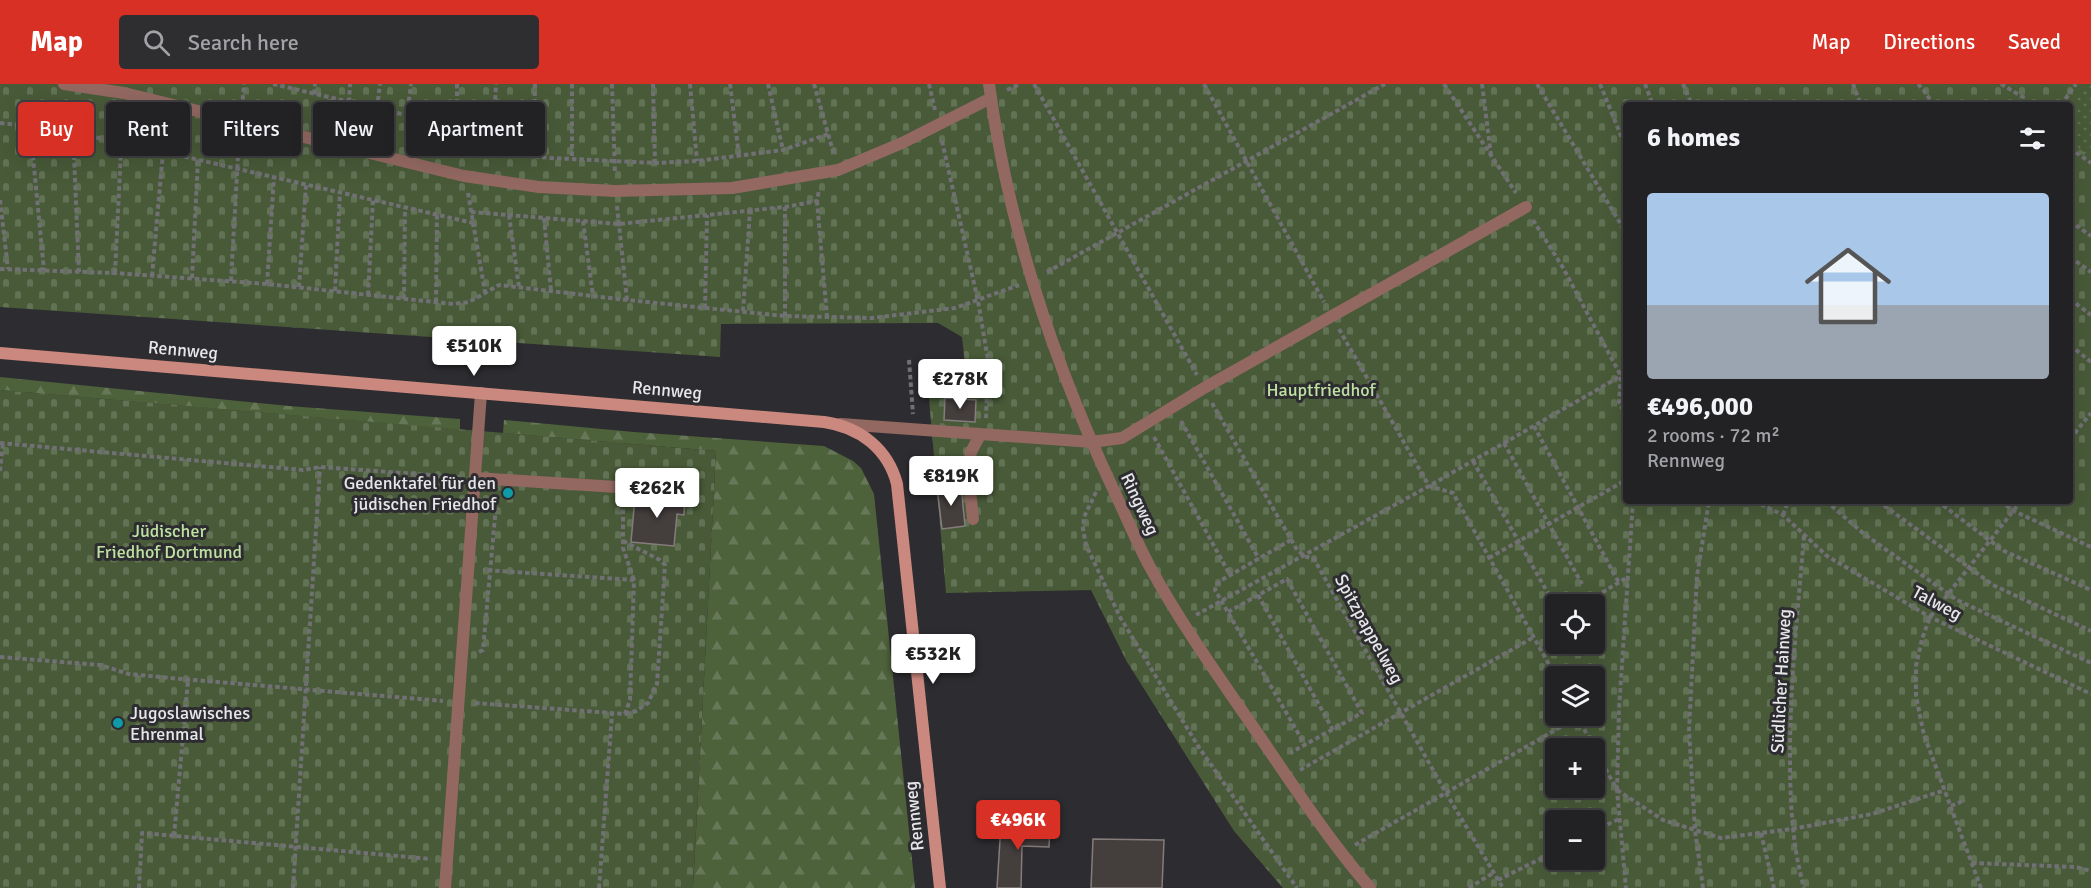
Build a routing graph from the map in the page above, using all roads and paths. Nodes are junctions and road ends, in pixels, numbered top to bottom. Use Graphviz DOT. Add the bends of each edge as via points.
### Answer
graph roads {
  1 [pos="64,84"];
  2 [pos="244,84"];
  3 [pos="273,84"];
  4 [pos="315,84"];
  5 [pos="350,84"];
  6 [pos="380,84"];
  7 [pos="411,84"];
  8 [pos="496,84"];
  9 [pos="535,84"];
  10 [pos="572,84"];
  11 [pos="653,84"];
  12 [pos="690,84"];
  13 [pos="730,84"];
  14 [pos="768,84"];
  15 [pos="814,84"];
  16 [pos="929,84"];
  17 [pos="989,84"];
  18 [pos="1034,84"];
  19 [pos="1204,84"];
  20 [pos="1385,84"];
  21 [pos="1444,84"];
  22 [pos="1482,84"];
  23 [pos="1537,84"];
  24 [pos="1600,84"];
  25 [pos="1645,84"];
  26 [pos="1683,84"];
  27 [pos="1853,84"];
  28 [pos="1917,84"];
  29 [pos="2001,84"];
  30 [pos="2076,84"];
  31 [pos="281,85"];
  32 [pos="124,93"];
  33 [pos="314,94"];
  34 [pos="991,98"];
  35 [pos="124,102"];
  36 [pos="242,102"];
  37 [pos="349,102"];
  38 [pos="378,102"];
  39 [pos="409,102"];
  40 [pos="495,102"];
  41 [pos="535,102"];
  42 [pos="1652,102"];
  43 [pos="1691,102"];
  44 [pos="1860,102"];
  45 [pos="1931,102"];
  46 [pos="2019,102"];
  47 [pos="2063,102"];
  48 [pos="202,112"];
  49 [pos="0,123"];
  50 [pos="938,124"];
  51 [pos="18,125"];
  52 [pos="828,134"];
  53 [pos="301,136"];
  54 [pos="1623,141"];
  55 [pos="783,150"];
  56 [pos="2073,150"];
  57 [pos="33,156"];
  58 [pos="74,156"];
  59 [pos="121,156"];
  60 [pos="163,156"];
  61 [pos="180,156"];
  62 [pos="239,156"];
  63 [pos="534,156"];
  64 [pos="739,156"];
  65 [pos="1491,157"];
  66 [pos="572,159"];
  67 [pos="198,160"];
  68 [pos="697,161"];
  69 [pos="1246,161"];
  70 [pos="655,163"];
  71 [pos="2091,163"];
  72 [pos="238,169"];
  73 [pos="838,170"];
  74 [pos="822,172"];
  75 [pos="274,177"];
  76 [pos="306,184"];
  77 [pos="340,192"];
  78 [pos="0,200"];
  79 [pos="373,200"];
  80 [pos="817,201"];
  81 [pos="785,207"];
  82 [pos="1526,207"];
  83 [pos="405,208"];
  84 [pos="750,211"];
  85 [pos="471,212"];
  86 [pos="437,215"];
  87 [pos="509,215"];
  88 [pos="707,215"];
  89 [pos="544,218"];
  90 [pos="583,221"];
  91 [pos="473,223"];
  92 [pos="2073,224"];
  93 [pos="1623,228"];
  94 [pos="1118,232"];
  95 [pos="2091,236"];
  96 [pos="2073,259"];
  97 [pos="0,269"];
  98 [pos="8,269"];
  99 [pos="45,270"];
  100 [pos="79,272"];
  101 [pos="2091,272"];
  102 [pos="115,273"];
  103 [pos="152,276"];
  104 [pos="192,278"];
  105 [pos="1032,280"];
  106 [pos="231,281"];
  107 [pos="267,284"];
  108 [pos="299,287"];
  109 [pos="519,287"];
  110 [pos="335,291"];
  111 [pos="551,291"];
  112 [pos="368,295"];
  113 [pos="593,296"];
  114 [pos="404,298"];
  115 [pos="978,301"];
  116 [pos="2073,301"];
  117 [pos="436,302"];
  118 [pos="705,308"];
  119 [pos="743,311"];
  120 [pos="785,315"];
  121 [pos="2091,315"];
  122 [pos="827,317"];
  123 [pos="1333,317"];
  124 [pos="2073,347"];
  125 [pos="0,354"];
  126 [pos="909,360"];
  127 [pos="2091,362"];
  128 [pos="1623,375"];
  129 [pos="1623,378"];
  130 [pos="1623,382"];
  131 [pos="1204,388"];
  132 [pos="482,393"];
  133 [pos="1173,407"];
  134 [pos="1623,410"];
  135 [pos="2091,413"];
  136 [pos="840,424"];
  137 [pos="1146,424"];
  138 [pos="1534,426"];
  139 [pos="914,430"];
  140 [pos="983,435"];
  141 [pos="2073,435"];
  142 [pos="1092,442"];
  143 [pos="1,443"];
  144 [pos="1503,443"];
  145 [pos="1473,461"];
  146 [pos="320,467"];
  147 [pos="0,471"];
  148 [pos="1106,472"];
  149 [pos="476,478"];
  150 [pos="498,479"];
  151 [pos="1623,482"];
  152 [pos="1429,486"];
  153 [pos="628,488"];
  154 [pos="1633,504"];
  155 [pos="1709,504"];
  156 [pos="1760,504"];
  157 [pos="1787,504"];
  158 [pos="1829,504"];
  159 [pos="1882,504"];
  160 [pos="1941,504"];
  161 [pos="2004,504"];
  162 [pos="2020,504"];
  163 [pos="1577,508"];
  164 [pos="2014,511"];
  165 [pos="1783,515"];
  166 [pos="973,519"];
  167 [pos="1548,525"];
  168 [pos="1804,536"];
  169 [pos="1291,540"];
  170 [pos="623,541"];
  171 [pos="1519,541"];
  172 [pos="1990,541"];
  173 [pos="2091,547"];
  174 [pos="1304,556"];
  175 [pos="1490,558"];
  176 [pos="1259,559"];
  177 [pos="1970,567"];
  178 [pos="470,569"];
  179 [pos="490,570"];
  180 [pos="1230,575"];
  181 [pos="1629,577"];
  182 [pos="634,580"];
  183 [pos="1619,583"];
  184 [pos="1581,584"];
  185 [pos="2091,590"];
  186 [pos="1549,594"];
  187 [pos="1600,594"];
  188 [pos="1949,594"];
  189 [pos="1258,595"];
  190 [pos="1222,601"];
  191 [pos="1228,612"];
  192 [pos="1930,617"];
  193 [pos="1182,622"];
  194 [pos="2091,631"];
  195 [pos="1534,637"];
  196 [pos="0,657"];
  197 [pos="462,660"];
  198 [pos="2091,663"];
  199 [pos="1550,666"];
  200 [pos="188,680"];
  201 [pos="306,689"];
  202 [pos="2091,694"];
  203 [pos="459,702"];
  204 [pos="1401,712"];
  205 [pos="612,714"];
  206 [pos="625,714"];
  207 [pos="1560,726"];
  208 [pos="1582,726"];
  209 [pos="1332,730"];
  210 [pos="1305,745"];
  211 [pos="1276,761"];
  212 [pos="1287,777"];
  213 [pos="1617,790"];
  214 [pos="1945,790"];
  215 [pos="1446,793"];
  216 [pos="1965,800"];
  217 [pos="1951,806"];
  218 [pos="1619,819"];
  219 [pos="1605,826"];
  220 [pos="1792,829"];
  221 [pos="1695,830"];
  222 [pos="1761,833"];
  223 [pos="174,836"];
  224 [pos="296,848"];
  225 [pos="1341,853"];
  226 [pos="1545,856"];
  227 [pos="447,860"];
  228 [pos="1972,863"];
  229 [pos="2091,871"];
  230 [pos="1493,873"];
  231 [pos="1498,880"];
  232 [pos="139,888"];
  233 [pos="293,888"];
  234 [pos="445,888"];
  235 [pos="599,888"];
  236 [pos="940,888"];
  237 [pos="1297,888"];
  238 [pos="1370,888"];
  239 [pos="1471,888"];
  240 [pos="1503,888"];
  241 [pos="1626,888"];
  242 [pos="1703,888"];
  243 [pos="1774,888"];
  244 [pos="1804,888"];
  245 [pos="1981,888"];
  1 -- 32 [label="lane"];
  2 -- 36 [label="path"];
  3 -- 31 [label="path"];
  4 -- 33 [label="path"];
  5 -- 37 [label="path"];
  6 -- 38 [label="path"];
  7 -- 39 [label="path"];
  8 -- 40 [label="path"];
  9 -- 41 [label="path"];
  10 -- 66 [label="path"];
  11 -- 70 [label="path"];
  12 -- 68 [label="path"];
  13 -- 64 [label="path"];
  14 -- 55 [label="path"];
  15 -- 52 [label="path"];
  16 -- 50 [label="path"];
  17 -- 34 [label="lane, Ringweg"];
  18 -- 94 [label="path"];
  19 -- 69 [label="path"];
  20 -- 69 [label="path"];
  21 -- 65 [label="path"];
  22 -- 65 [label="path"];
  23 -- 93 [label="path"];
  24 -- 54 [label="path"];
  25 -- 42 [label="path"];
  26 -- 43 [label="path"];
  27 -- 44 [label="path"];
  28 -- 45 [label="path"];
  29 -- 46 [label="path" via="2022,97"];
  30 -- 47 [label="path"];
  31 -- 33 [label="path"];
  32 -- 35 [label="path"];
  32 -- 48 [label="lane"];
  33 -- 37 [label="path"];
  34 -- 50 [label="lane"];
  34 -- 105 [label="lane, Ringweg" via="1008,191"];
  49 -- 51 [label="path"];
  50 -- 73 [label="lane"];
  50 -- 115 [label="path"];
  52 -- 55 [label="path"];
  52 -- 73 [label="path"];
  53 -- 74 [label="lane" via="465,176 539,187 615,191 732,188"];
  55 -- 64 [label="path"];
  56 -- 71 [label="path"];
  57 -- 99 [label="path"];
  58 -- 100 [label="path"];
  59 -- 102 [label="path"];
  60 -- 103 [label="path"];
  61 -- 67 [label="path"];
  62 -- 72 [label="path"];
  63 -- 66 [label="path"];
  64 -- 68 [label="path"];
  65 -- 82 [label="path"];
  66 -- 70 [label="path"];
  67 -- 72 [label="path"];
  67 -- 104 [label="path"];
  68 -- 70 [label="path"];
  69 -- 94 [label="path"];
  69 -- 123 [label="path"];
  72 -- 75 [label="path"];
  72 -- 106 [label="path"];
  73 -- 74 [label="lane"];
  74 -- 80 [label="path"];
  75 -- 76 [label="path"];
  75 -- 107 [label="path"];
  76 -- 77 [label="path"];
  76 -- 108 [label="path"];
  77 -- 79 [label="path"];
  77 -- 110 [label="path"];
  78 -- 98 [label="path"];
  79 -- 83 [label="path"];
  79 -- 112 [label="path"];
  80 -- 81 [label="path"];
  80 -- 122 [label="path"];
  81 -- 84 [label="path"];
  81 -- 120 [label="path"];
  82 -- 123 [label="lane"];
  82 -- 128 [label="path"];
  83 -- 86 [label="path"];
  83 -- 114 [label="path"];
  84 -- 88 [label="path"];
  84 -- 119 [label="path"];
  85 -- 87 [label="path"];
  86 -- 91 [label="path"];
  86 -- 117 [label="path"];
  87 -- 89 [label="path"];
  87 -- 109 [label="path"];
  88 -- 90 [label="path" via="619,224"];
  88 -- 118 [label="path"];
  89 -- 90 [label="path"];
  89 -- 111 [label="path"];
  90 -- 113 [label="path"];
  92 -- 95 [label="path"];
  94 -- 105 [label="path"];
  94 -- 131 [label="path"];
  96 -- 101 [label="path"];
  97 -- 98 [label="path"];
  98 -- 99 [label="path"];
  99 -- 100 [label="path"];
  100 -- 102 [label="path"];
  102 -- 103 [label="path"];
  103 -- 104 [label="path"];
  104 -- 106 [label="path"];
  105 -- 115 [label="path"];
  105 -- 142 [label="lane, Ringweg"];
  106 -- 107 [label="path"];
  107 -- 108 [label="path"];
  108 -- 110 [label="path"];
  109 -- 111 [label="path"];
  109 -- 117 [label="path" via="499,285 469,302"];
  110 -- 112 [label="path"];
  111 -- 113 [label="path"];
  112 -- 114 [label="path"];
  113 -- 118 [label="path"];
  114 -- 117 [label="path"];
  115 -- 122 [label="path" via="955,308 872,318"];
  115 -- 140 [label="path" via="988,360"];
  116 -- 121 [label="path"];
  118 -- 119 [label="path"];
  119 -- 120 [label="path"];
  120 -- 122 [label="path"];
  123 -- 131 [label="lane"];
  123 -- 152 [label="path"];
  124 -- 127 [label="path"];
  125 -- 132 [label="street, Rennweg"];
  126 -- 139 [label="path"];
  129 -- 138 [label="path"];
  130 -- 134 [label="path" via="1619,402"];
  131 -- 133 [label="lane"];
  131 -- 169 [label="path"];
  132 -- 136 [label="street, Rennweg"];
  132 -- 149 [label="lane"];
  133 -- 137 [label="lane"];
  133 -- 176 [label="path"];
  135 -- 141 [label="path"];
  136 -- 139 [label="lane"];
  136 -- 236 [label="street, Rennweg" via="874,444 893,469 897,484"];
  137 -- 142 [label="lane" via="1122,438"];
  137 -- 180 [label="path"];
  138 -- 144 [label="path"];
  138 -- 163 [label="path"];
  139 -- 140 [label="lane"];
  140 -- 142 [label="lane"];
  140 -- 166 [label="lane" via="971,452 968,470"];
  142 -- 148 [label="lane, Ringweg"];
  143 -- 146 [label="path" via="303,470"];
  143 -- 147 [label="path"];
  144 -- 145 [label="path"];
  144 -- 167 [label="path"];
  145 -- 152 [label="path"];
  145 -- 171 [label="path"];
  146 -- 149 [label="path"];
  146 -- 201 [label="path"];
  148 -- 193 [label="lane, Ringweg" via="1149,566"];
  148 -- 237 [label="path" via="1084,517 1086,545 1120,617 1198,746"];
  149 -- 150 [label="lane"];
  149 -- 178 [label="lane"];
  150 -- 153 [label="lane"];
  150 -- 179 [label="path"];
  151 -- 163 [label="path"];
  152 -- 174 [label="path"];
  152 -- 175 [label="path" via="1453,492"];
  153 -- 170 [label="path"];
  154 -- 181 [label="path"];
  155 -- 221 [label="path" via="1697,576 1689,730"];
  156 -- 165 [label="path, Talweg"];
  157 -- 165 [label="path"];
  158 -- 188 [label="path" via="1864,534"];
  159 -- 177 [label="path"];
  160 -- 172 [label="path"];
  161 -- 164 [label="path"];
  162 -- 164 [label="path"];
  163 -- 167 [label="path"];
  163 -- 183 [label="path"];
  164 -- 172 [label="path"];
  164 -- 173 [label="path"];
  165 -- 168 [label="path, Talweg"];
  167 -- 171 [label="path"];
  167 -- 184 [label="path"];
  168 -- 192 [label="path, Talweg" via="1827,556"];
  168 -- 220 [label="path, Südlicher Hainweg" via="1790,726"];
  169 -- 174 [label="path"];
  169 -- 176 [label="path"];
  170 -- 182 [label="path"];
  170 -- 206 [label="path" via="665,565 657,684 648,703"];
  171 -- 175 [label="path"];
  171 -- 186 [label="path"];
  172 -- 177 [label="path"];
  172 -- 185 [label="path"];
  174 -- 190 [label="path"];
  174 -- 204 [label="path, Spitzpappelweg" via="1314,559"];
  175 -- 195 [label="path"];
  176 -- 180 [label="path"];
  177 -- 188 [label="path"];
  177 -- 194 [label="path" via="1993,585"];
  178 -- 179 [label="path"];
  178 -- 197 [label="lane"];
  179 -- 182 [label="path"];
  179 -- 197 [label="path" via="483,650"];
  180 -- 190 [label="path" via="1216,585"];
  181 -- 183 [label="path"];
  181 -- 213 [label="path"];
  182 -- 206 [label="path" via="630,700"];
  183 -- 187 [label="path"];
  188 -- 192 [label="path"];
  188 -- 198 [label="path"];
  189 -- 191 [label="path"];
  189 -- 209 [label="path"];
  189 -- 209 [label="path" via="1287,579 1362,713"];
  190 -- 191 [label="path"];
  190 -- 193 [label="path"];
  191 -- 210 [label="path"];
  192 -- 202 [label="path, Talweg"];
  192 -- 214 [label="path" via="1916,666 1916,696 1924,735"];
  193 -- 211 [label="lane, Ringweg"];
  195 -- 199 [label="path"];
  195 -- 204 [label="path"];
  196 -- 200 [label="path" via="100,665 129,674"];
  197 -- 203 [label="lane"];
  200 -- 201 [label="path"];
  200 -- 223 [label="path"];
  201 -- 203 [label="path"];
  201 -- 224 [label="path"];
  203 -- 205 [label="path"];
  203 -- 227 [label="lane"];
  204 -- 212 [label="path"];
  204 -- 215 [label="path, Spitzpappelweg"];
  205 -- 206 [label="path"];
  205 -- 235 [label="path"];
  207 -- 215 [label="path"];
  208 -- 213 [label="path"];
  209 -- 210 [label="path"];
  210 -- 211 [label="path"];
  211 -- 212 [label="lane, Ringweg"];
  212 -- 225 [label="lane, Ringweg"];
  213 -- 218 [label="path"];
  213 -- 221 [label="path" via="1663,820"];
  214 -- 217 [label="path"];
  214 -- 220 [label="path" via="1872,813"];
  215 -- 225 [label="path"];
  215 -- 230 [label="path, Spitzpappelweg"];
  216 -- 217 [label="path"];
  217 -- 228 [label="path"];
  218 -- 219 [label="path"];
  218 -- 241 [label="path"];
  220 -- 222 [label="path"];
  220 -- 244 [label="path, Südlicher Hainweg"];
  221 -- 222 [label="path" via="1721,838"];
  221 -- 242 [label="path"];
  222 -- 243 [label="path"];
  223 -- 224 [label="path"];
  223 -- 232 [label="path" via="142,832"];
  224 -- 227 [label="path"];
  224 -- 233 [label="path"];
  225 -- 238 [label="lane, Ringweg"];
  226 -- 231 [label="path"];
  227 -- 234 [label="lane"];
  228 -- 229 [label="path"];
  228 -- 245 [label="path"];
  230 -- 231 [label="path, Spitzpappelweg"];
  230 -- 239 [label="path"];
  231 -- 240 [label="path, Spitzpappelweg"];
}
